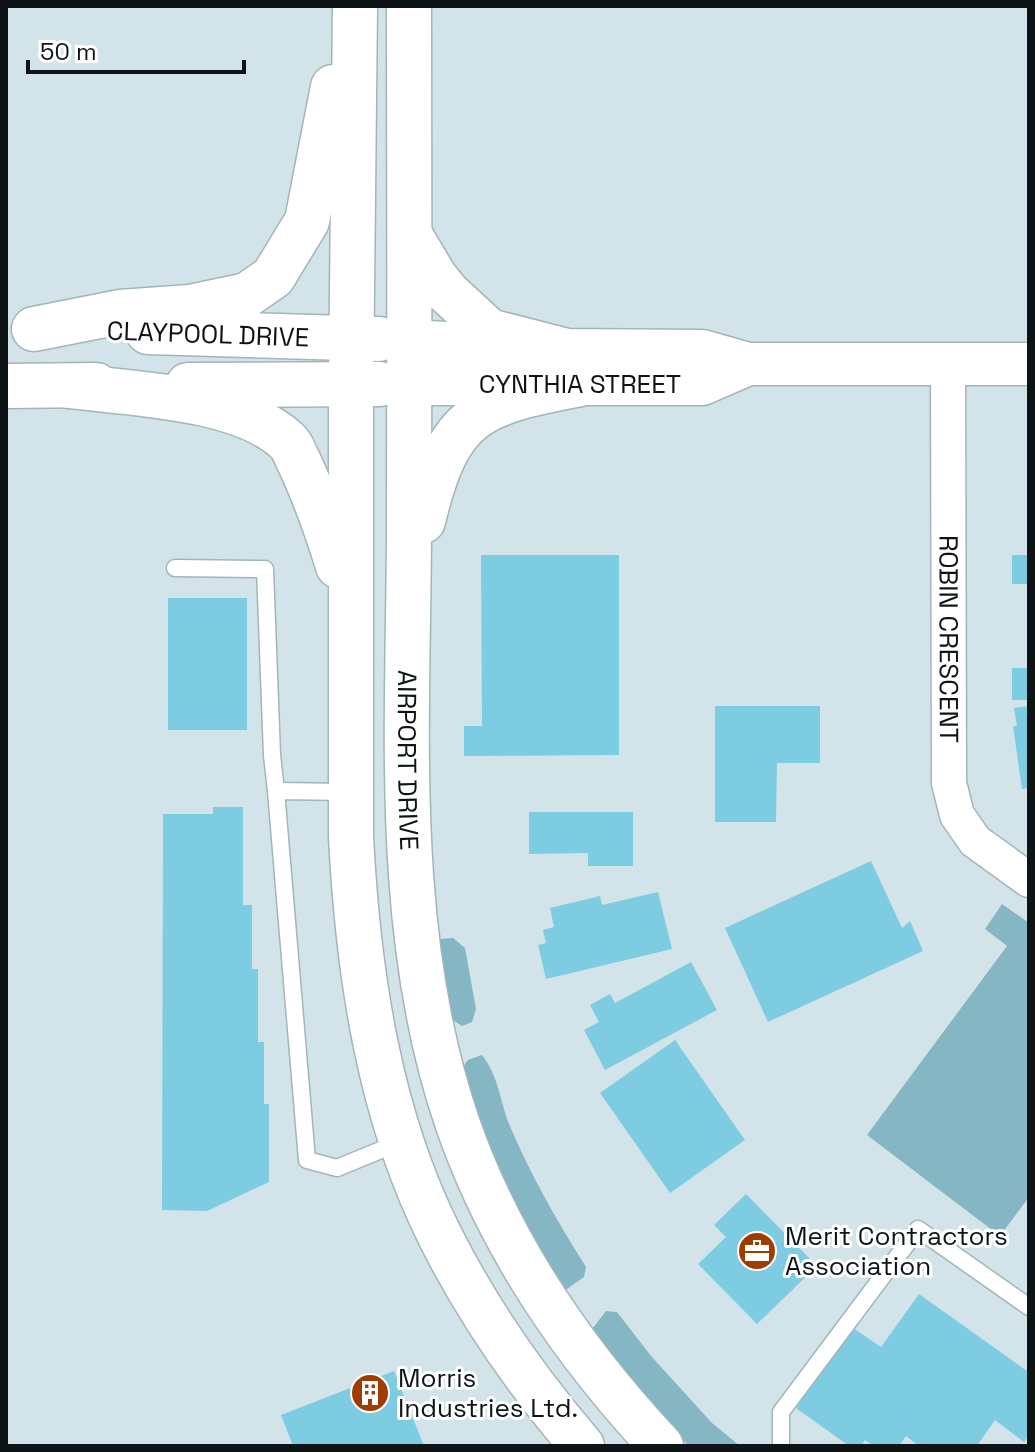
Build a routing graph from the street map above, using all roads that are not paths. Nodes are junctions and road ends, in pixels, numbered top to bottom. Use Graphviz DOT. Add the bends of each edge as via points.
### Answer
graph roads {
  1 [pos="347,6"];
  2 [pos="355,6"];
  3 [pos="409,6"];
  4 [pos="410,234"];
  5 [pos="20,329"];
  6 [pos="352,338"];
  7 [pos="411,341"];
  8 [pos="948,363"];
  9 [pos="1029,364"];
  10 [pos="572,367"];
  11 [pos="351,384"];
  12 [pos="410,384"];
  13 [pos="6,386"];
  14 [pos="68,386"];
  15 [pos="175,568"];
  16 [pos="409,606"];
  17 [pos="350,607"];
  18 [pos="276,791"];
  19 [pos="351,792"];
  20 [pos="1029,880"];
  21 [pos="402,1141"];
  22 [pos="1029,1307"];
  23 [pos="582,1446"];
  24 [pos="661,1446"];
  25 [pos="781,1446"];
  1 -- 5 [label="main road" via="307,221 273,277 247,295 190,307 120,312"];
  2 -- 6 [label="main road"];
  3 -- 4 [label="main road, AIRPORT DRIVE"];
  4 -- 7 [label="main road, AIRPORT DRIVE"];
  4 -- 10 [label="main road" via="435,277 489,331"];
  5 -- 6 [label="main road, CLAYPOOL DRIVE"];
  6 -- 7 [label="main road, CLAYPOOL DRIVE"];
  6 -- 11 [label="main road"];
  7 -- 10 [label="street, CYNTHIA STREET"];
  7 -- 12 [label="main road, AIRPORT DRIVE"];
  8 -- 9 [label="street, CYNTHIA STREET"];
  8 -- 10 [label="street, CYNTHIA STREET" via="748,364 702,384"];
  8 -- 20 [label="street, ROBIN CRESCENT" via="949,783 957,815 975,841"];
  10 -- 12 [label="street, CYNTHIA STREET"];
  10 -- 16 [label="main road" via="480,412 452,438 433,477"];
  11 -- 12 [label="main road, CLAYPOOL DRIVE"];
  11 -- 14 [label="main road, CLAYPOOL DRIVE"];
  11 -- 17 [label="main road"];
  12 -- 16 [label="main road, AIRPORT DRIVE"];
  13 -- 14 [label="main road, CLAYPOOL DRIVE"];
  14 -- 17 [label="main road" via="218,408 261,422 289,442 315,495"];
  15 -- 18 [label="lane" via="265,569"];
  16 -- 24 [label="main road, AIRPORT DRIVE" via="409,832 416,920 434,1033 457,1122 480,1180 537,1288 576,1346"];
  17 -- 19 [label="main road"];
  18 -- 19 [label="lane"];
  18 -- 21 [label="lane" via="307,1160 337,1168"];
  19 -- 21 [label="main road" via="365,983"];
  21 -- 23 [label="main road" via="440,1237 477,1304"];
  22 -- 25 [label="lane" via="918,1229 781,1412"];
}
